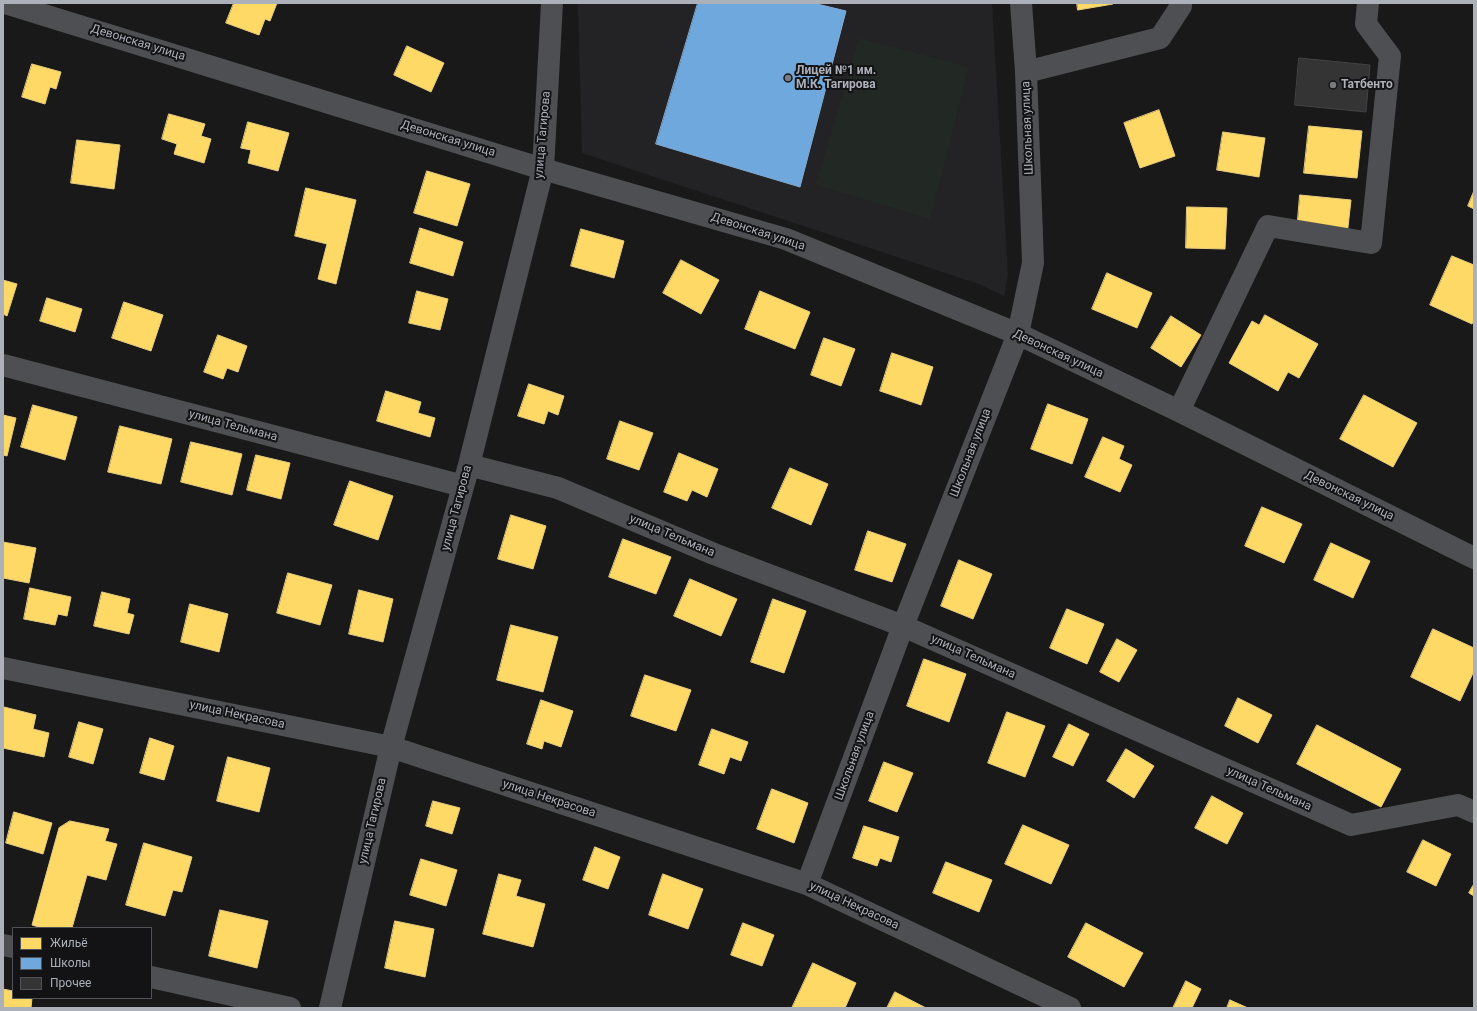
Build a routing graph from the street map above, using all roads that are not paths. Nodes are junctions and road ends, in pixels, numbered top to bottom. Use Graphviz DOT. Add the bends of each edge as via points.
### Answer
graph roads {
  1 [pos="5,3"];
  2 [pos="552,3"];
  3 [pos="1021,3"];
  4 [pos="1181,3"];
  5 [pos="1368,3"];
  6 [pos="1026,72"];
  7 [pos="543,169"];
  8 [pos="1018,334"];
  9 [pos="3,365"];
  10 [pos="1179,411"];
  11 [pos="469,465"];
  12 [pos="463,486"];
  13 [pos="1474,558"];
  14 [pos="903,626"];
  15 [pos="3,668"];
  16 [pos="391,747"];
  17 [pos="1474,812"];
  18 [pos="807,884"];
  19 [pos="152,977"];
  20 [pos="290,1008"];
  21 [pos="330,1008"];
  22 [pos="1070,1008"];
  1 -- 7 [label="street, Девонская улица"];
  2 -- 7 [label="street, улица Тагирова"];
  3 -- 6 [label="street, Школьная улица"];
  4 -- 6 [label="street" via="1160,38"];
  5 -- 10 [label="street" via="1366,24 1390,56 1371,243 1268,226"];
  6 -- 8 [label="street, Школьная улица" via="1033,263"];
  7 -- 8 [label="street, Девонская улица" via="786,239"];
  7 -- 11 [label="street, улица Тагирова"];
  8 -- 10 [label="street, Девонская улица"];
  8 -- 14 [label="street, Школьная улица"];
  9 -- 12 [label="street, улица Тельмана"];
  10 -- 13 [label="street, Девонская улица"];
  11 -- 12 [label="street, улица Тагирова"];
  11 -- 14 [label="street, улица Тельмана" via="558,488 714,554"];
  12 -- 16 [label="street, улица Тагирова"];
  14 -- 17 [label="street, улица Тельмана" via="1351,825 1458,805"];
  14 -- 18 [label="street, Школьная улица"];
  15 -- 16 [label="street, улица Некрасова"];
  16 -- 18 [label="street, улица Некрасова"];
  16 -- 21 [label="street, улица Тагирова"];
  18 -- 22 [label="street, улица Некрасова"];
  19 -- 20 [label="street"];
}
